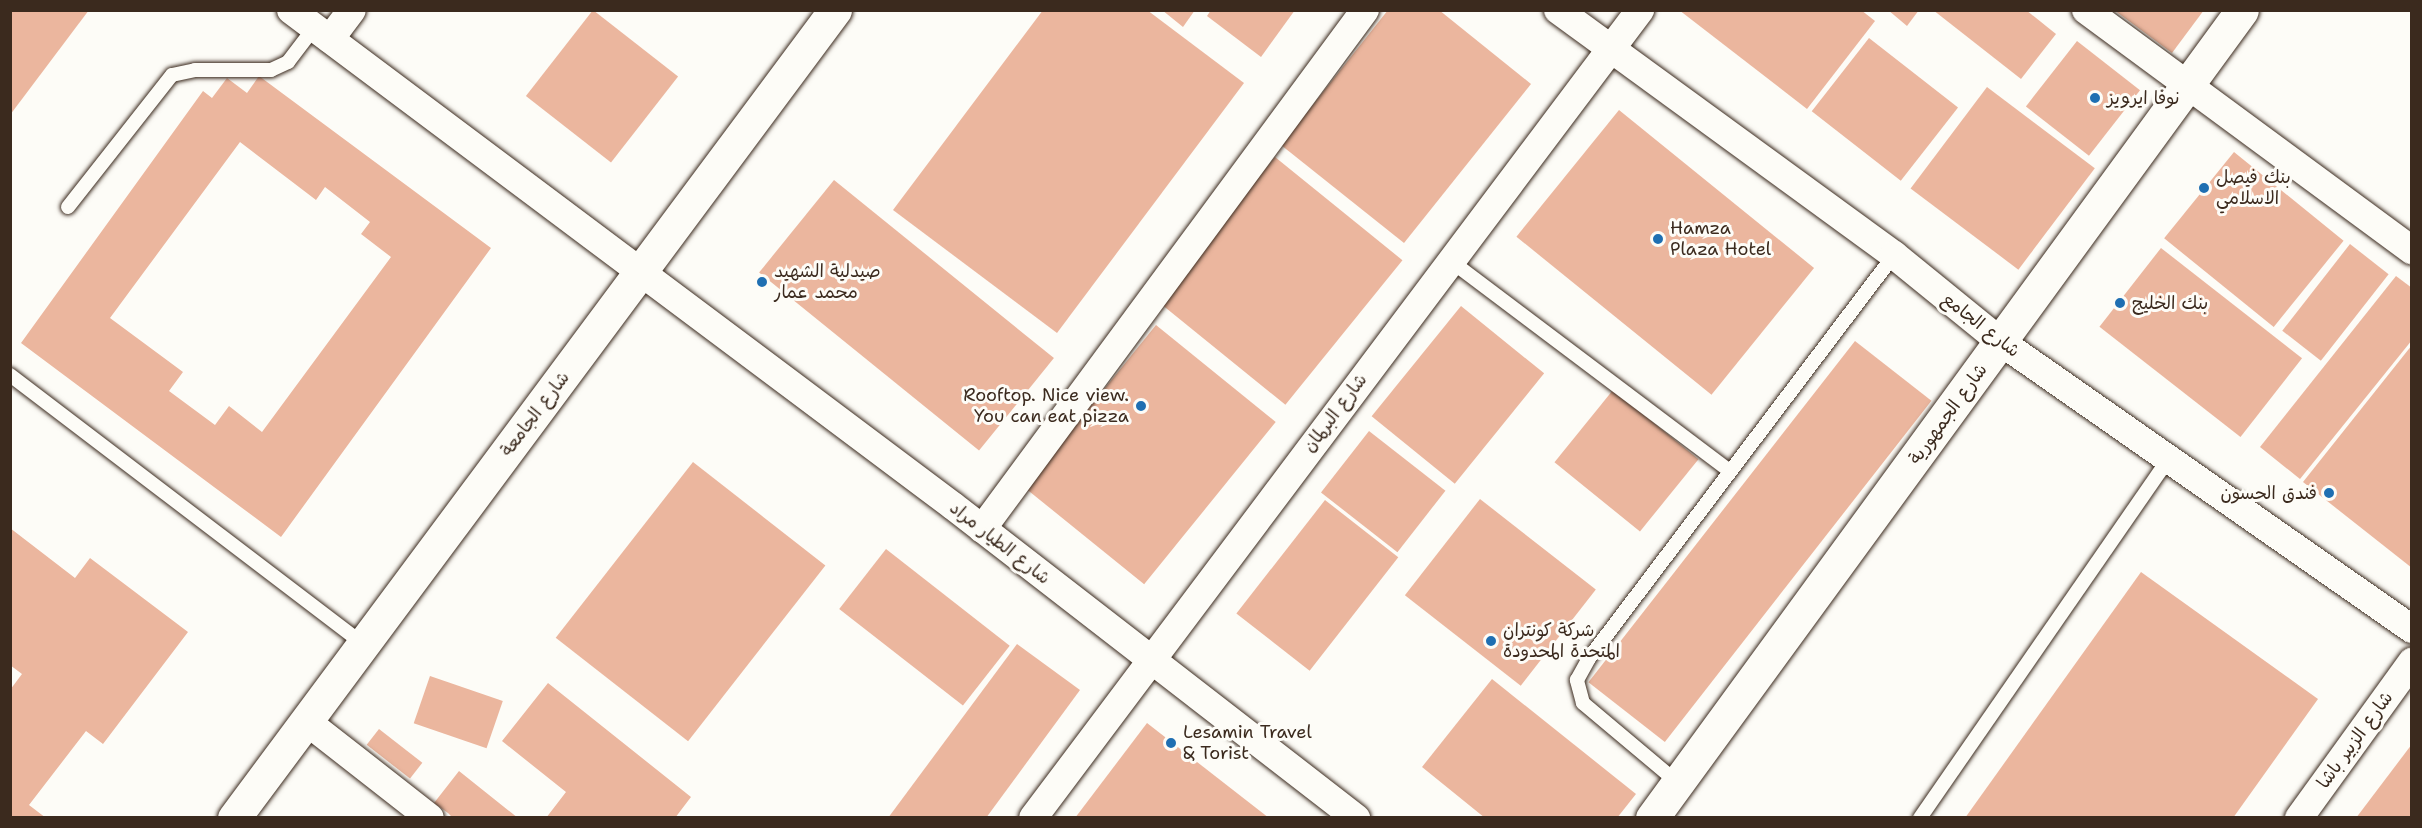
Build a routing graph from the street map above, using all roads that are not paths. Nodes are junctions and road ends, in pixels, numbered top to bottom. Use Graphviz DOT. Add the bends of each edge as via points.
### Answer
graph roads {
  1 [pos="291,10"];
  2 [pos="352,10"];
  3 [pos="836,10"];
  4 [pos="1365,10"];
  5 [pos="1558,10"];
  6 [pos="1640,10"];
  7 [pos="2086,10"];
  8 [pos="2242,10"];
  9 [pos="322,34"];
  10 [pos="1612,48"];
  11 [pos="2187,85"];
  12 [pos="68,207"];
  13 [pos="2412,250"];
  14 [pos="1894,255"];
  15 [pos="1451,261"];
  16 [pos="641,271"];
  17 [pos="2001,342"];
  18 [pos="10,375"];
  19 [pos="2170,457"];
  20 [pos="1730,471"];
  21 [pos="982,529"];
  22 [pos="2412,629"];
  23 [pos="363,644"];
  24 [pos="1149,659"];
  25 [pos="2412,662"];
  26 [pos="306,721"];
  27 [pos="1677,783"];
  28 [pos="234,818"];
  29 [pos="430,818"];
  30 [pos="1033,818"];
  31 [pos="1356,818"];
  32 [pos="1652,818"];
  33 [pos="1920,818"];
  34 [pos="2299,818"];
  1 -- 9 [label="street, شارع الطيار مراد"];
  2 -- 9 [label="street"];
  3 -- 16 [label="main road, شارع الجامعة"];
  4 -- 21 [label="street"];
  5 -- 10 [label="street, شارع الجامع"];
  6 -- 10 [label="street, شارع البرلمان"];
  7 -- 11 [label="street"];
  8 -- 11 [label="main road, شارع الجمهورية"];
  9 -- 12 [label="lane" via="272,70 195,70 172,75"];
  9 -- 16 [label="street, شارع الطيار مراد"];
  10 -- 14 [label="street, شارع الجامع"];
  10 -- 15 [label="street, شارع البرلمان"];
  11 -- 13 [label="street"];
  11 -- 17 [label="main road, شارع الجمهورية"];
  14 -- 17 [label="street, شارع الجامع"];
  14 -- 20 [label="lane"];
  15 -- 20 [label="lane"];
  15 -- 24 [label="street, شارع البرلمان"];
  16 -- 21 [label="street, شارع الطيار مراد"];
  16 -- 23 [label="main road, شارع الجامعة"];
  17 -- 19 [label="street, شارع الجامع"];
  17 -- 27 [label="main road, شارع الجمهورية"];
  18 -- 23 [label="lane"];
  19 -- 22 [label="street, شارع الجامع"];
  19 -- 33 [label="lane"];
  20 -- 27 [label="lane" via="1590,657 1577,680 1583,703"];
  21 -- 24 [label="street, شارع الطيار مراد"];
  23 -- 26 [label="main road, شارع الجامعة"];
  24 -- 30 [label="street, شارع البرلمان"];
  24 -- 31 [label="street, شارع الطيار مراد"];
  25 -- 34 [label="street, شارع الزبير باشا"];
  26 -- 28 [label="main road, شارع الجامعة"];
  26 -- 29 [label="street"];
  27 -- 32 [label="main road, شارع الجمهورية"];
}
